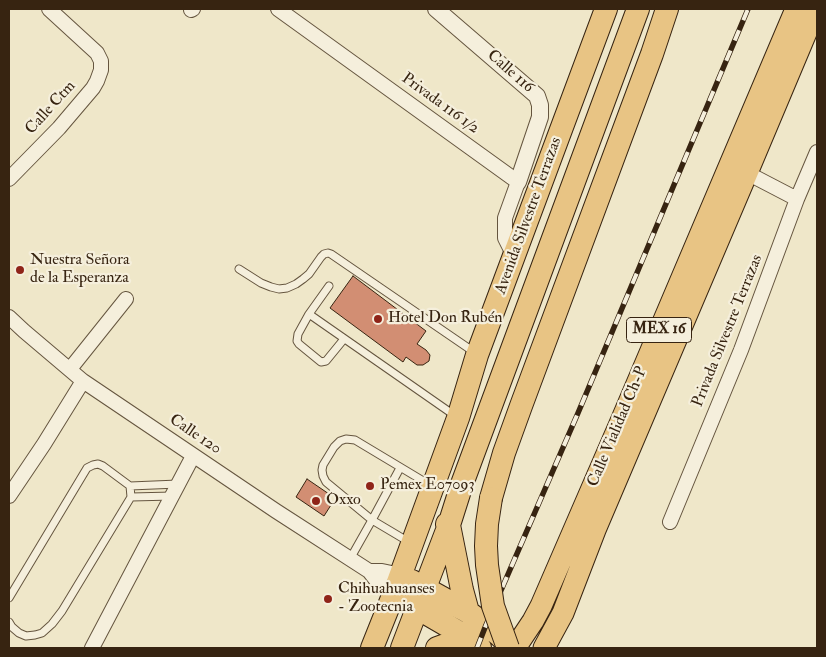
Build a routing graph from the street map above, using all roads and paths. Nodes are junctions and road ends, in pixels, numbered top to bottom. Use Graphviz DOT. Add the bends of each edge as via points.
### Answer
graph roads {
  1 [pos="49,9"];
  2 [pos="278,9"];
  3 [pos="606,9"];
  4 [pos="638,9"];
  5 [pos="667,9"];
  6 [pos="796,9"];
  7 [pos="816,9"];
  8 [pos="443,11"];
  9 [pos="817,152"];
  10 [pos="747,173"];
  11 [pos="9,179"];
  12 [pos="518,182"];
  13 [pos="797,199"];
  14 [pos="514,256"];
  15 [pos="239,269"];
  16 [pos="329,286"];
  17 [pos="126,299"];
  18 [pos="309,314"];
  19 [pos="9,317"];
  20 [pos="344,339"];
  21 [pos="478,355"];
  22 [pos="70,370"];
  23 [pos="83,380"];
  24 [pos="458,418"];
  25 [pos="194,456"];
  26 [pos="400,468"];
  27 [pos="130,486"];
  28 [pos="433,486"];
  29 [pos="176,490"];
  30 [pos="9,496"];
  31 [pos="131,497"];
  32 [pos="422,514"];
  33 [pos="372,520"];
  34 [pos="670,522"];
  35 [pos="449,525"];
  36 [pos="411,544"];
  37 [pos="350,559"];
  38 [pos="369,571"];
  39 [pos="397,584"];
  40 [pos="9,598"];
  41 [pos="420,598"];
  42 [pos="468,612"];
  43 [pos="9,622"];
  44 [pos="469,645"];
  45 [pos="92,648"];
  46 [pos="372,648"];
  47 [pos="402,648"];
  48 [pos="436,648"];
  49 [pos="508,648"];
  50 [pos="514,648"];
  51 [pos="544,648"];
  1 -- 11 [label="street, Calle Ctm" via="97,53 101,70 93,88"];
  2 -- 12 [label="street, Privada 116 1/2"];
  3 -- 14 [label="highway, Avenida Silvestre Terrazas"];
  4 -- 35 [label="highway, Avenida Silvestre Terrazas"];
  5 -- 49 [label="highway, bridge" via="504,453 491,498 486,524 487,565 493,606"];
  6 -- 50 [label="main road, Calle Vialidad Ch-P / MEX 16" via="541,606"];
  7 -- 10 [label="main road, Calle Vialidad Ch-P / MEX 16"];
  8 -- 12 [label="street, Calle 116" via="537,96 540,117"];
  9 -- 13 [label="street, Privada Silvestre Terrazas"];
  10 -- 13 [label="street"];
  10 -- 51 [label="main road, Calle Vialidad Ch-P / MEX 16" via="563,613"];
  12 -- 14 [label="street" via="505,218 505,238"];
  13 -- 34 [label="street, Privada Silvestre Terrazas" via="741,350"];
  14 -- 21 [label="highway, Avenida Silvestre Terrazas"];
  15 -- 21 [label="lane" via="271,287 287,288 303,280 324,254 332,254"];
  16 -- 18 [label="lane"];
  17 -- 22 [label="street"];
  18 -- 20 [label="lane"];
  18 -- 20 [label="lane" via="297,341 318,361 326,361"];
  19 -- 22 [label="street, Calle 120"];
  20 -- 24 [label="lane"];
  21 -- 24 [label="highway, Avenida Silvestre Terrazas"];
  22 -- 23 [label="street, Calle 120"];
  23 -- 25 [label="street, Calle 120"];
  23 -- 30 [label="street"];
  24 -- 28 [label="highway, Avenida Silvestre Terrazas"];
  25 -- 29 [label="street"];
  25 -- 37 [label="street, Calle 120"];
  26 -- 28 [label="lane"];
  26 -- 33 [label="lane"];
  26 -- 33 [label="lane" via="350,439 340,441 323,465 326,482"];
  27 -- 29 [label="lane"];
  27 -- 31 [label="lane"];
  27 -- 40 [label="lane" via="103,466 98,464 88,468"];
  28 -- 32 [label="highway, Avenida Silvestre Terrazas"];
  29 -- 31 [label="lane"];
  29 -- 45 [label="street"];
  31 -- 43 [label="lane" via="52,624 42,633 26,636"];
  32 -- 35 [label="highway"];
  32 -- 36 [label="highway, Avenida Silvestre Terrazas"];
  33 -- 36 [label="lane"];
  33 -- 37 [label="lane"];
  35 -- 41 [label="highway, Avenida Silvestre Terrazas"];
  35 -- 42 [label="highway"];
  36 -- 39 [label="highway, Avenida Silvestre Terrazas"];
  37 -- 38 [label="street, Calle 120"];
  38 -- 39 [label="street, Calle 120" via="376,580"];
  38 -- 39 [label="street, Calle 120" via="382,571"];
  39 -- 41 [label="highway"];
  39 -- 46 [label="highway, Avenida Silvestre Terrazas"];
  41 -- 42 [label="highway"];
  41 -- 44 [label="highway"];
  41 -- 47 [label="highway, Avenida Silvestre Terrazas"];
  42 -- 50 [label="highway"];
  44 -- 48 [label="highway"];
}
